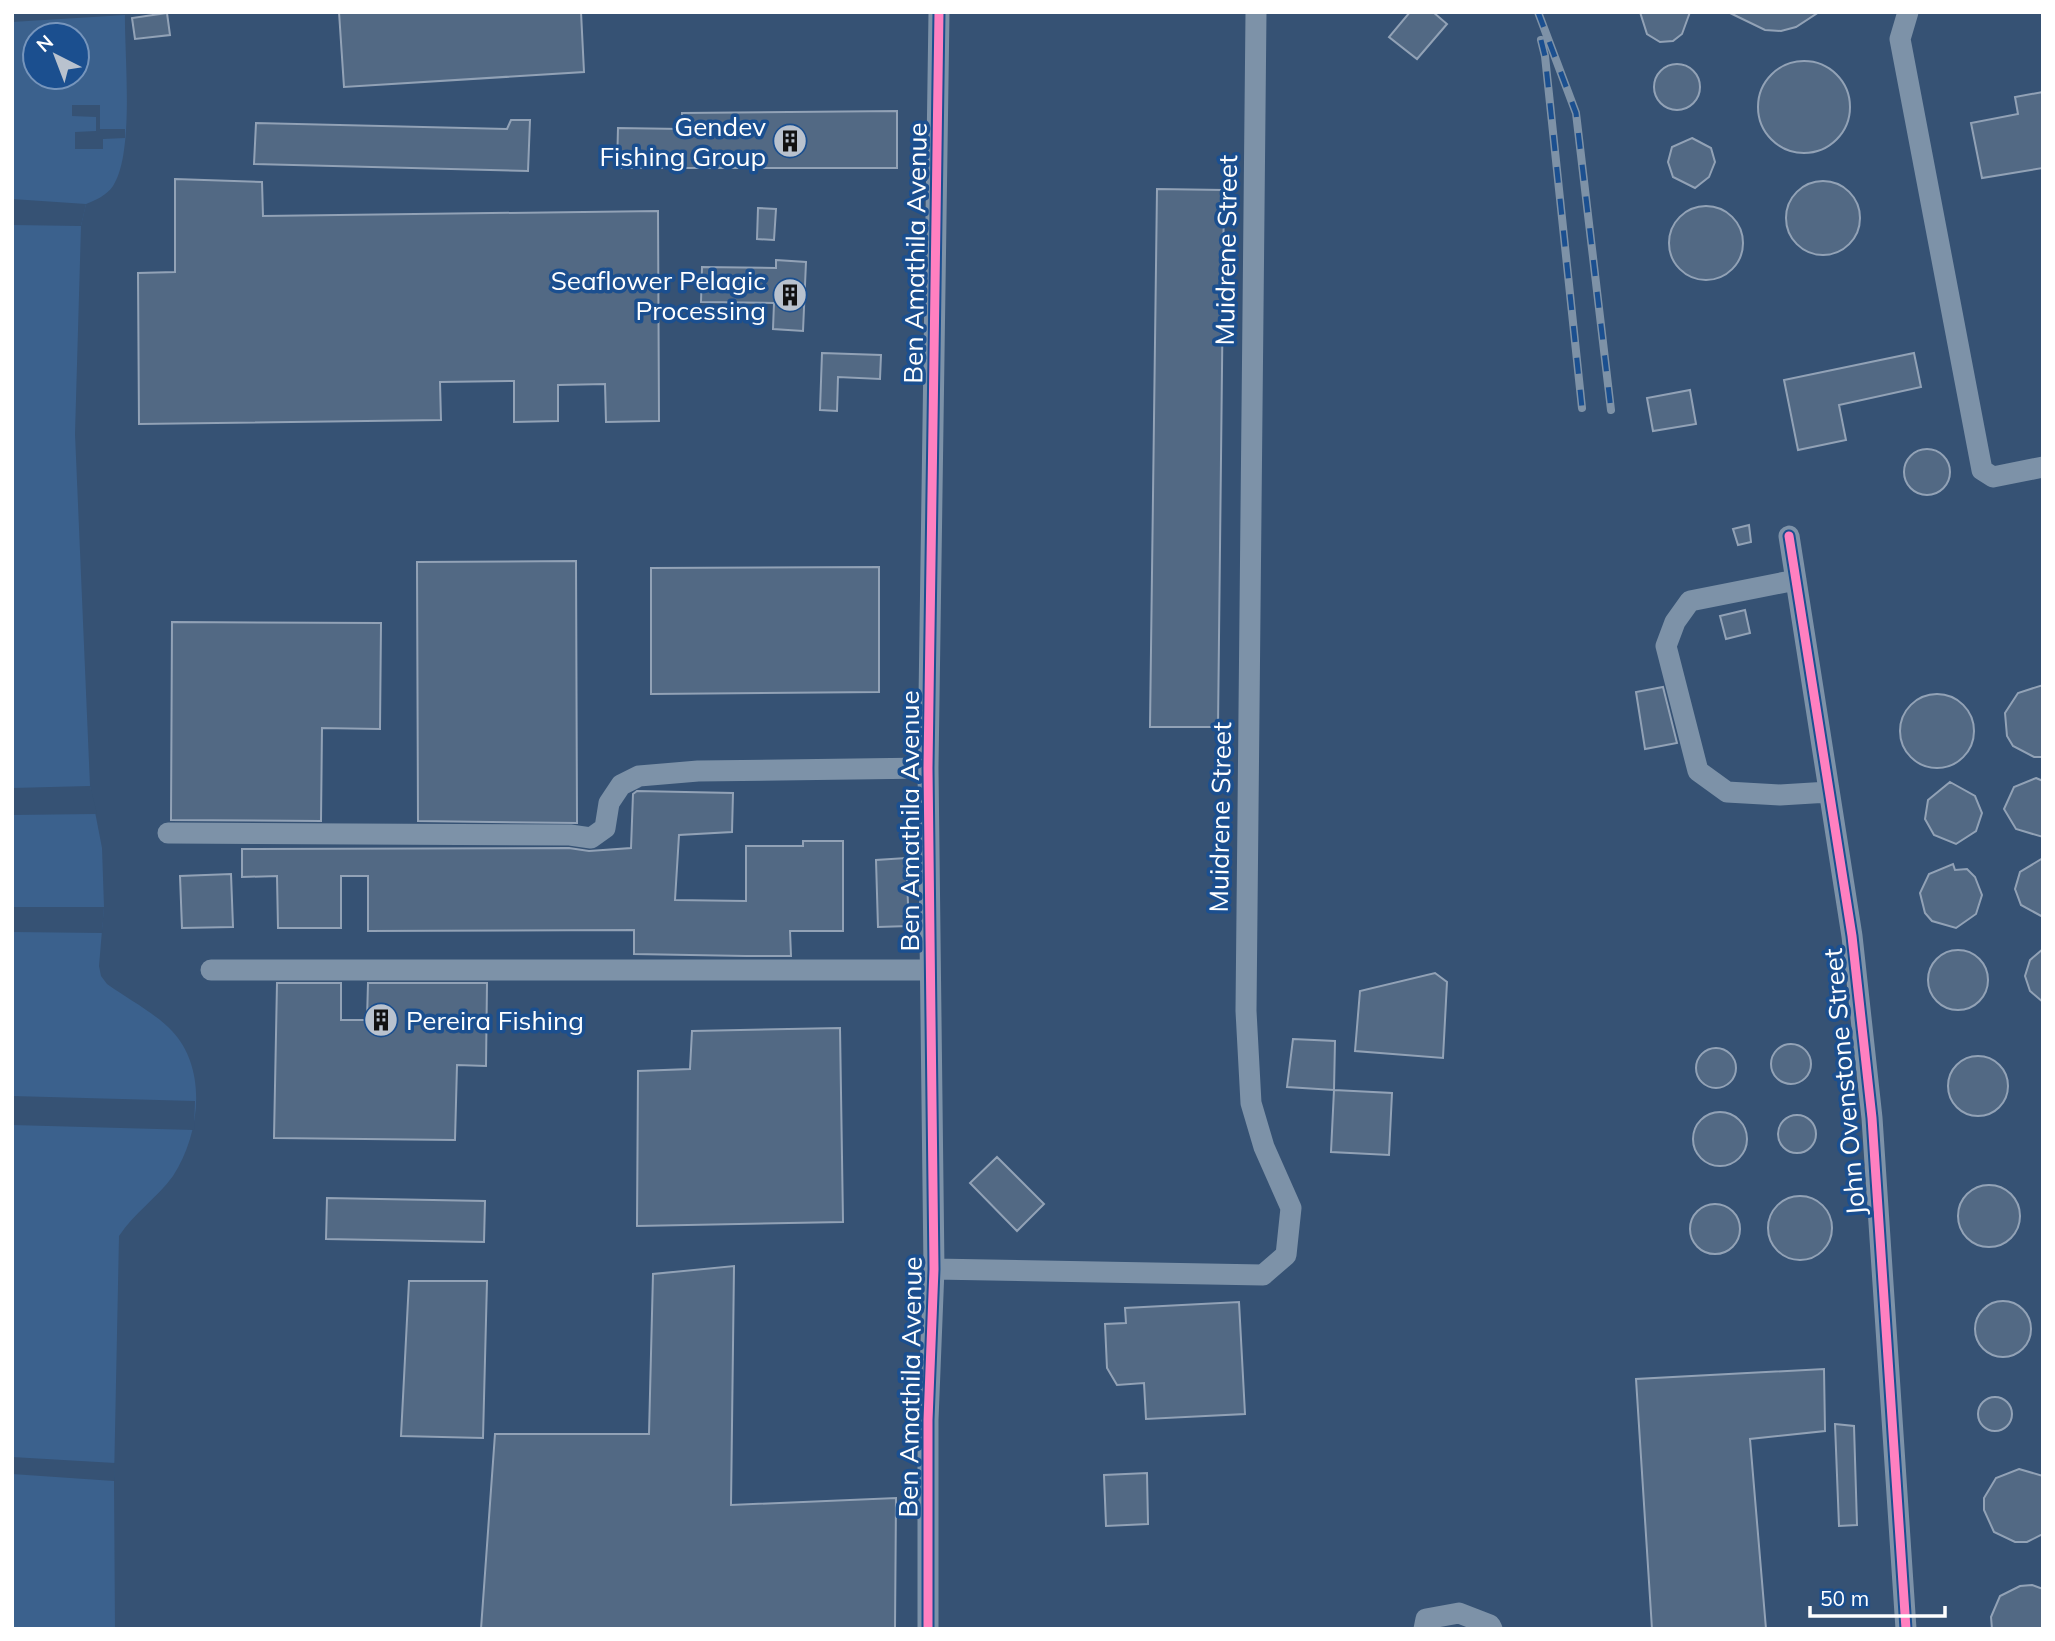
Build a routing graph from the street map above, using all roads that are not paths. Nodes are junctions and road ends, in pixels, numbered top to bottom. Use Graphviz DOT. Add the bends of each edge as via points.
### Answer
graph roads {
  1 [pos="939,12"];
  2 [pos="1256,12"];
  3 [pos="1908,12"];
  4 [pos="2043,467"];
  5 [pos="1789,536"];
  6 [pos="1796,580"];
  7 [pos="928,768"];
  8 [pos="1829,792"];
  9 [pos="168,833"];
  10 [pos="211,970"];
  11 [pos="930,970"];
  12 [pos="934,1269"];
  13 [pos="928,1629"];
  14 [pos="1424,1629"];
  15 [pos="1492,1629"];
  16 [pos="1906,1629"];
  1 -- 7 [label="street, Ben Amathila Avenue"];
  2 -- 12 [label="street, Muidrene Street" via="1246,1011 1251,1103 1264,1147 1291,1208 1286,1255 1263,1275"];
  3 -- 4 [label="street" via="1900,39 1982,470 1993,477"];
  5 -- 6 [label="street, John Ovenstone Street"];
  6 -- 8 [label="street, John Ovenstone Street"];
  6 -- 8 [label="street" via="1690,601 1666,646 1698,771 1727,793 1780,796"];
  7 -- 9 [label="street" via="639,776 621,786 609,803 605,828 591,838"];
  7 -- 11 [label="street, Ben Amathila Avenue"];
  8 -- 16 [label="street, John Ovenstone Street" via="1852,936 1872,1118"];
  10 -- 11 [label="street"];
  11 -- 12 [label="street, Ben Amathila Avenue"];
  12 -- 13 [label="street, Ben Amathila Avenue"];
  14 -- 15 [label="street" via="1426,1619 1459,1613"];
}
